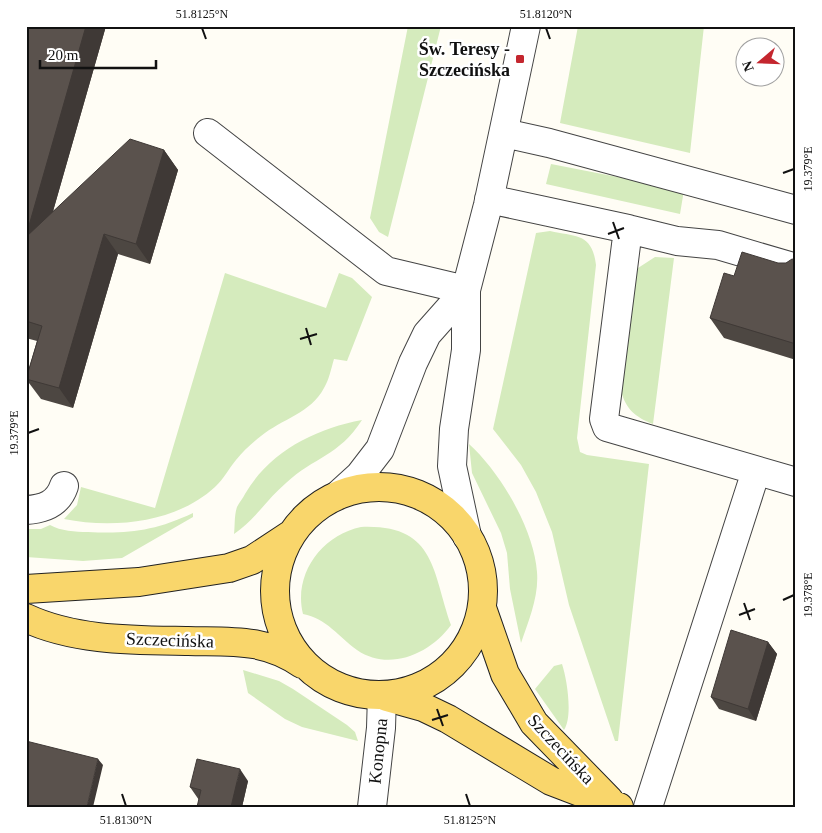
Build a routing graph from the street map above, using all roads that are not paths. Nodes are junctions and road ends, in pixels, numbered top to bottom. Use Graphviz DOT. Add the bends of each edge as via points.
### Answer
graph roads {
  1 [pos="526,26"];
  2 [pos="208,133"];
  3 [pos="504,133"];
  4 [pos="490,199"];
  5 [pos="796,210"];
  6 [pos="628,229"];
  7 [pos="796,268"];
  8 [pos="466,290"];
  9 [pos="756,471"];
  10 [pos="796,482"];
  11 [pos="64,486"];
  12 [pos="338,495"];
  13 [pos="26,510"];
  14 [pos="290,535"];
  15 [pos="467,536"];
  16 [pos="26,589"];
  17 [pos="482,608"];
  18 [pos="26,618"];
  19 [pos="310,669"];
  20 [pos="382,695"];
  21 [pos="615,805"];
  22 [pos="372,807"];
  23 [pos="648,807"];
  1 -- 3 [label="street"];
  2 -- 8 [label="street" via="386,271"];
  3 -- 4 [label="street"];
  3 -- 5 [label="street"];
  4 -- 6 [label="street"];
  4 -- 8 [label="street"];
  6 -- 7 [label="street" via="677,241 718,245"];
  6 -- 9 [label="street" via="604,419 607,427"];
  8 -- 12 [label="street" via="427,334 380,449 360,475"];
  8 -- 15 [label="street" via="466,350 452,466"];
  9 -- 10 [label="street"];
  9 -- 23 [label="street"];
  11 -- 13 [label="street" via="54,503"];
  12 -- 14 [label="main road" via="309,513"];
  12 -- 15 [label="main road" via="376,486 415,493 441,507"];
  14 -- 16 [label="main road" via="252,560 229,568 139,582"];
  14 -- 19 [label="main road" via="277,567 276,606 287,640"];
  15 -- 17 [label="main road" via="477,555 482,576"];
  17 -- 20 [label="main road" via="474,636 451,667 419,688"];
  17 -- 21 [label="main road, Szczecińska" via="505,674 534,723"];
  18 -- 19 [label="main road, Szczecińska" via="74,632 124,639 256,644 283,651"];
  19 -- 20 [label="main road, Szczecińska" via="347,691"];
  20 -- 21 [label="main road, Szczecińska" via="448,719 551,781"];
  20 -- 22 [label="street, Konopna" via="382,728"];
}
